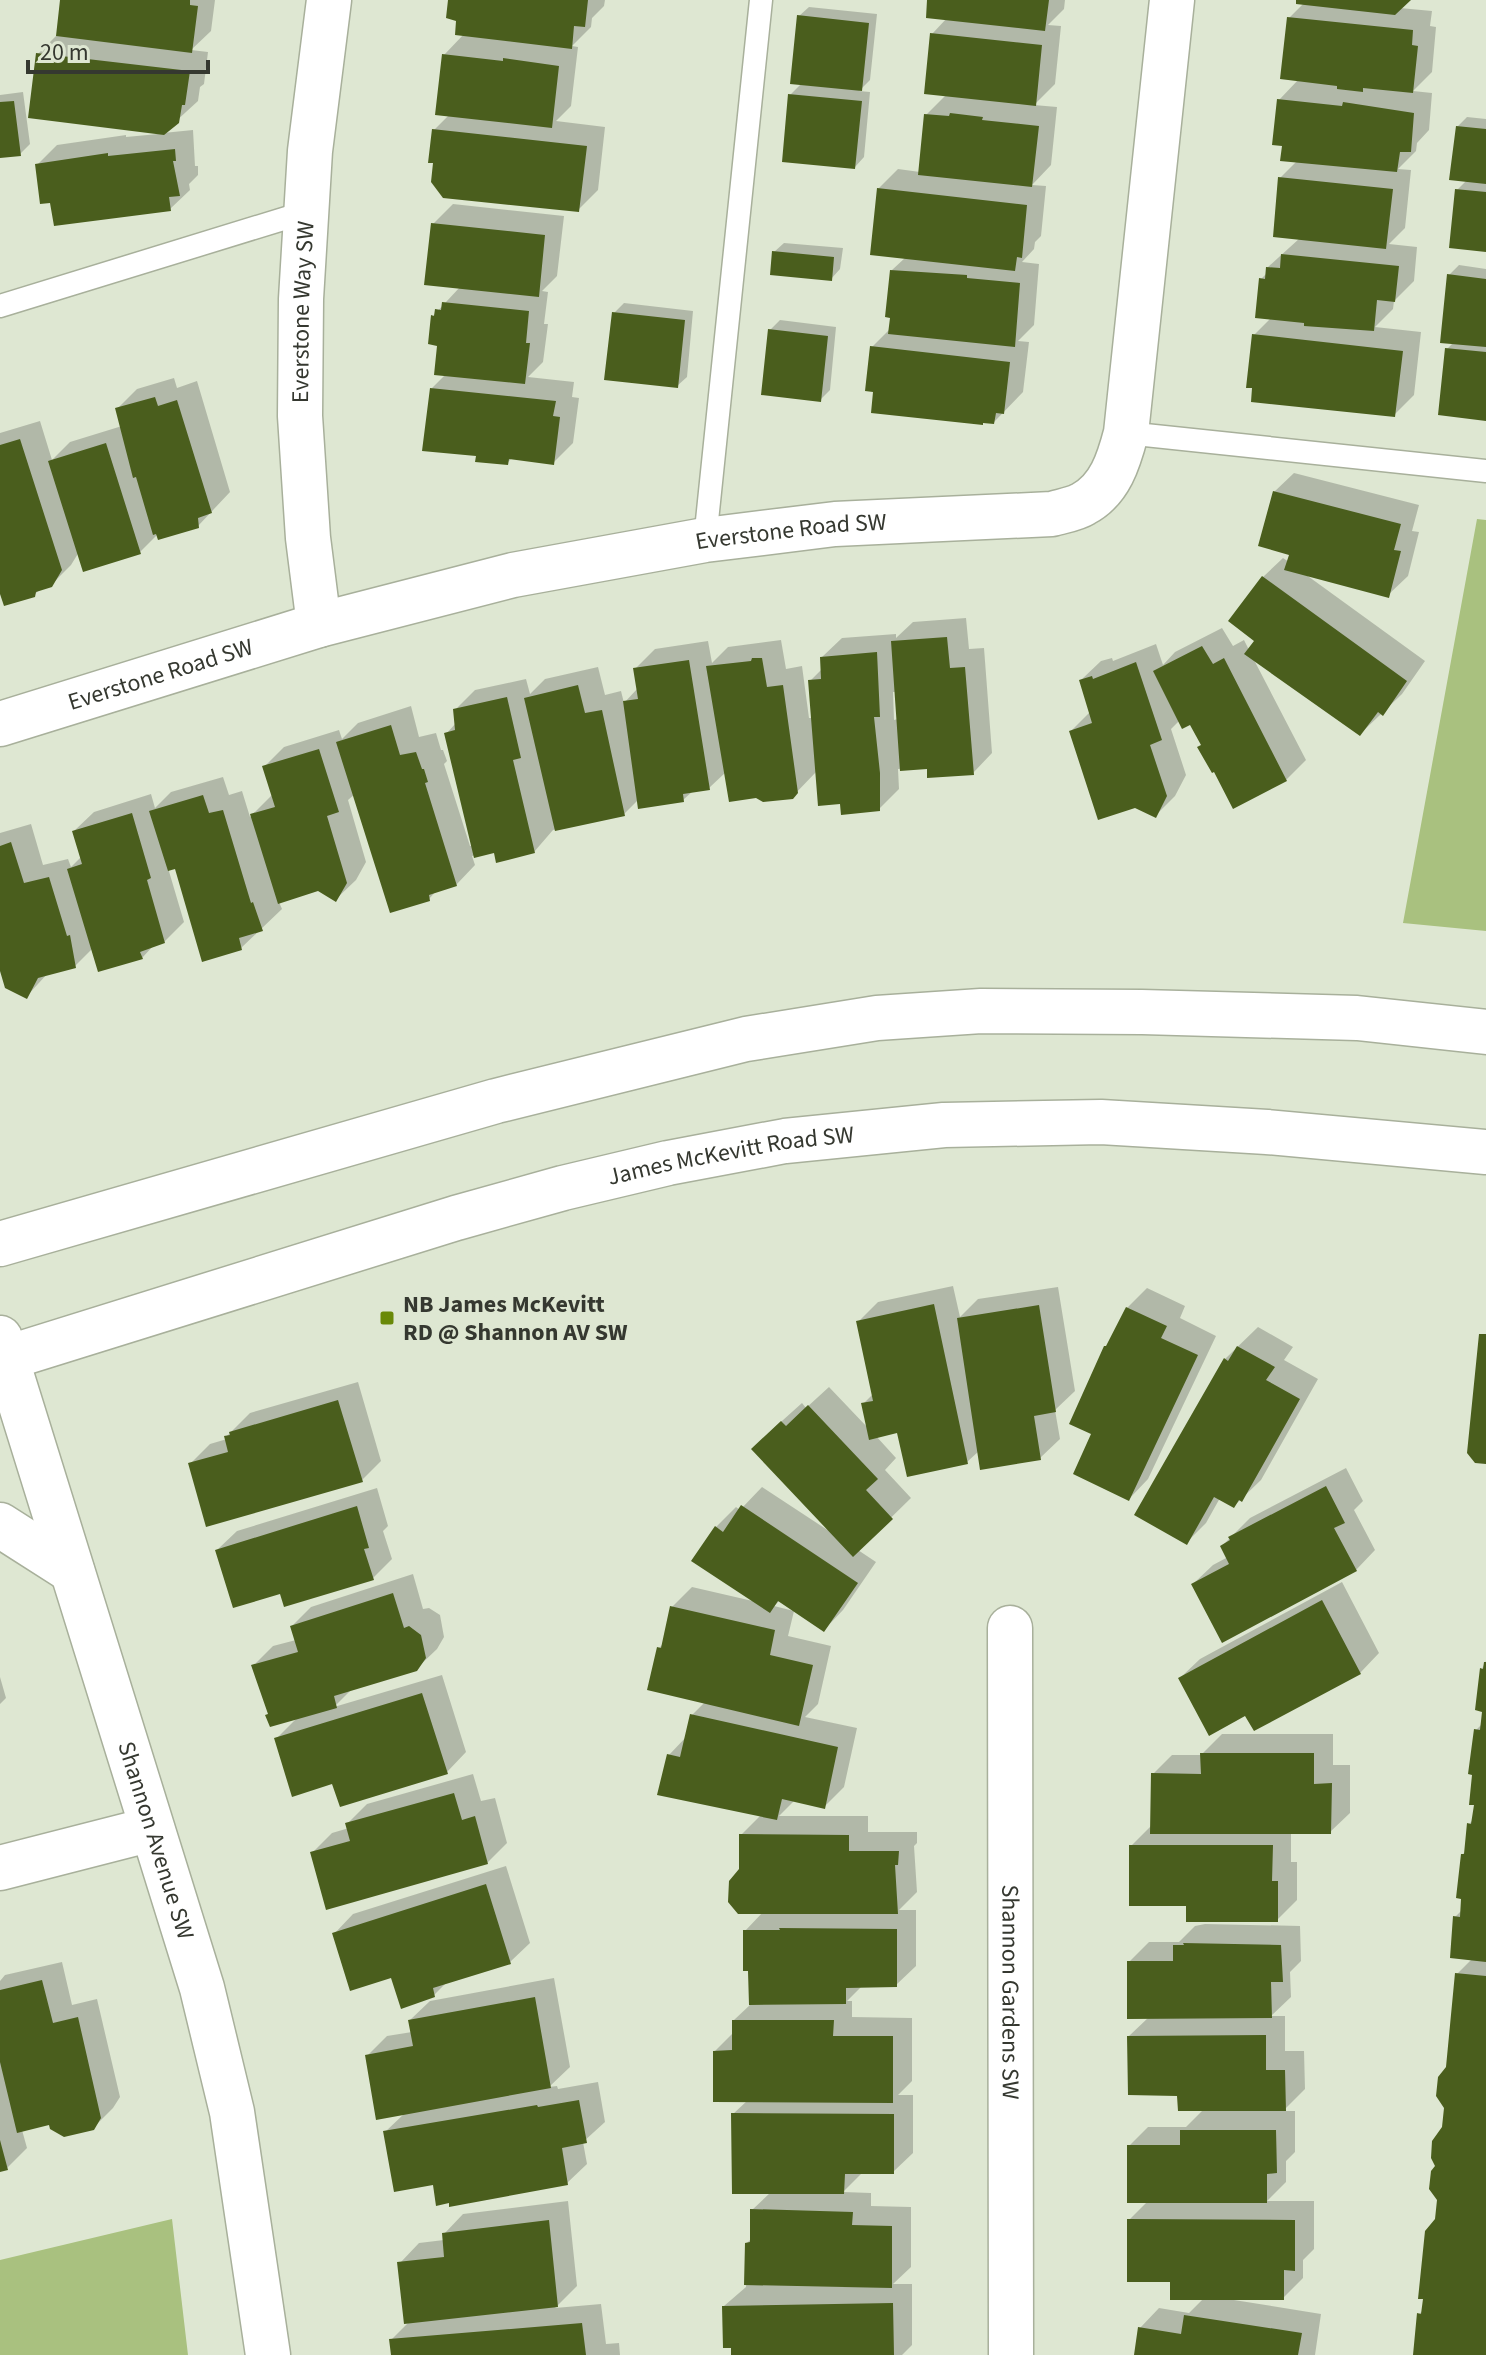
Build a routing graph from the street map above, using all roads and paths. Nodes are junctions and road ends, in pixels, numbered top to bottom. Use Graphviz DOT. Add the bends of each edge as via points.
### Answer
graph roads {
  1 [pos="329,0"];
  2 [pos="761,0"];
  3 [pos="1172,0"];
  4 [pos="306,212"];
  5 [pos="0,306"];
  6 [pos="1126,433"];
  7 [pos="1486,471"];
  8 [pos="705,540"];
  9 [pos="319,625"];
  10 [pos="0,724"];
  11 [pos="1486,1032"];
  12 [pos="1486,1152"];
  13 [pos="0,1244"];
  14 [pos="2,1352"];
  15 [pos="0,1525"];
  16 [pos="72,1571"];
  17 [pos="1010,1628"];
  18 [pos="152,1829"];
  19 [pos="0,1868"];
  20 [pos="268,2355"];
  21 [pos="1011,2355"];
  1 -- 4 [label="street, Everstone Way SW"];
  2 -- 8 [label="lane"];
  3 -- 6 [label="street, Everstone Road SW"];
  4 -- 5 [label="lane"];
  4 -- 9 [label="street, Everstone Way SW" via="300,416"];
  6 -- 7 [label="lane"];
  6 -- 8 [label="street, Everstone Road SW" via="1118,464 1103,488 1083,505 1052,514 835,524"];
  8 -- 9 [label="street, Everstone Road SW" via="513,575"];
  9 -- 10 [label="street, Everstone Road SW"];
  11 -- 13 [label="street" via="1357,1018 1142,1012 981,1011 877,1018 746,1039 496,1101"];
  12 -- 14 [label="street, James McKevitt Road SW" via="1101,1122 944,1125 785,1141 548,1193"];
  14 -- 16 [label="street, Shannon Avenue SW"];
  15 -- 16 [label="street"];
  16 -- 18 [label="street, Shannon Avenue SW"];
  17 -- 21 [label="street, Shannon Gardens SW"];
  18 -- 19 [label="street"];
  18 -- 20 [label="street, Shannon Avenue SW" via="202,1988 232,2112"];
}
